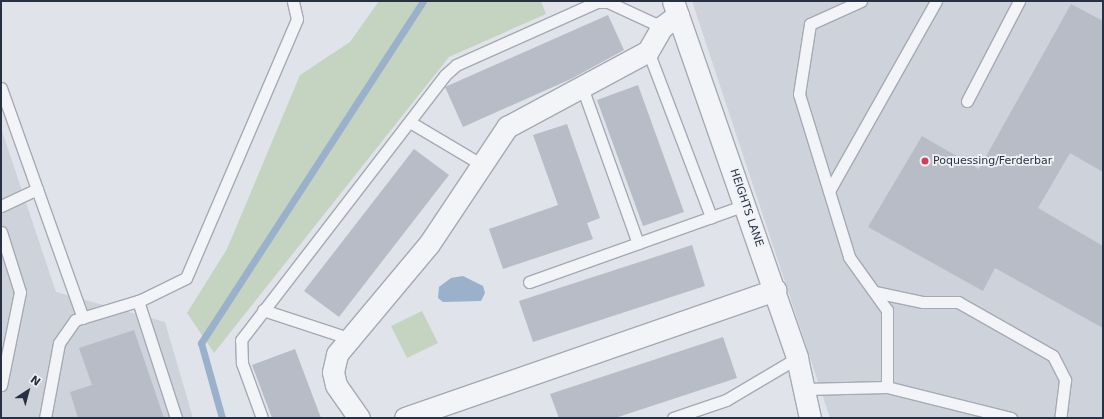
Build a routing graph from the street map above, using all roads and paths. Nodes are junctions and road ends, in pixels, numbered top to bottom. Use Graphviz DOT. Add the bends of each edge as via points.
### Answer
graph roads {
  1 [pos="293,1"];
  2 [pos="861,1"];
  3 [pos="936,1"];
  4 [pos="1019,1"];
  5 [pos="671,14"];
  6 [pos="648,52"];
  7 [pos="582,87"];
  8 [pos="1,88"];
  9 [pos="967,101"];
  10 [pos="410,122"];
  11 [pos="482,165"];
  12 [pos="37,189"];
  13 [pos="829,191"];
  14 [pos="745,205"];
  15 [pos="1,206"];
  16 [pos="711,217"];
  17 [pos="1,232"];
  18 [pos="638,243"];
  19 [pos="529,282"];
  20 [pos="775,290"];
  21 [pos="875,292"];
  22 [pos="138,301"];
  23 [pos="263,310"];
  24 [pos="83,318"];
  25 [pos="348,338"];
  26 [pos="797,358"];
  27 [pos="3,363"];
  28 [pos="1,385"];
  29 [pos="887,387"];
  30 [pos="805,389"];
  31 [pos="46,418"];
  32 [pos="176,418"];
  33 [pos="262,418"];
  34 [pos="360,418"];
  35 [pos="405,418"];
  36 [pos="673,418"];
  37 [pos="810,418"];
  38 [pos="1011,418"];
  39 [pos="1060,418"];
  1 -- 22 [label="lane" via="297,19 186,278"];
  2 -- 13 [label="lane" via="810,24 800,94"];
  3 -- 13 [label="lane"];
  4 -- 9 [label="lane"];
  5 -- 6 [label="street"];
  5 -- 10 [label="lane" via="597,2 456,65"];
  5 -- 14 [label="street, HEIGHTS LANE"];
  6 -- 7 [label="street"];
  6 -- 16 [label="lane"];
  7 -- 11 [label="street" via="508,127"];
  7 -- 18 [label="lane"];
  8 -- 12 [label="lane"];
  10 -- 11 [label="lane"];
  10 -- 23 [label="lane"];
  11 -- 25 [label="street" via="429,244"];
  12 -- 15 [label="lane"];
  12 -- 24 [label="lane"];
  13 -- 21 [label="lane" via="849,257"];
  14 -- 16 [label="lane"];
  14 -- 20 [label="street, HEIGHTS LANE"];
  16 -- 18 [label="lane"];
  17 -- 27 [label="lane" via="20,292"];
  18 -- 19 [label="lane"];
  20 -- 26 [label="street, HEIGHTS LANE"];
  20 -- 35 [label="street"];
  21 -- 29 [label="lane" via="888,310"];
  21 -- 39 [label="lane" via="922,302 958,302 1053,356 1065,380"];
  22 -- 24 [label="lane"];
  22 -- 32 [label="lane"];
  23 -- 25 [label="lane"];
  23 -- 33 [label="lane" via="241,340 242,363"];
  24 -- 31 [label="lane" via="75,320 59,343"];
  25 -- 34 [label="street" via="337,354 333,372 346,403"];
  26 -- 30 [label="street, HEIGHTS LANE"];
  26 -- 36 [label="lane" via="726,400"];
  27 -- 28 [label="lane"];
  29 -- 30 [label="lane"];
  29 -- 38 [label="lane"];
  30 -- 37 [label="street, HEIGHTS LANE"];
}
